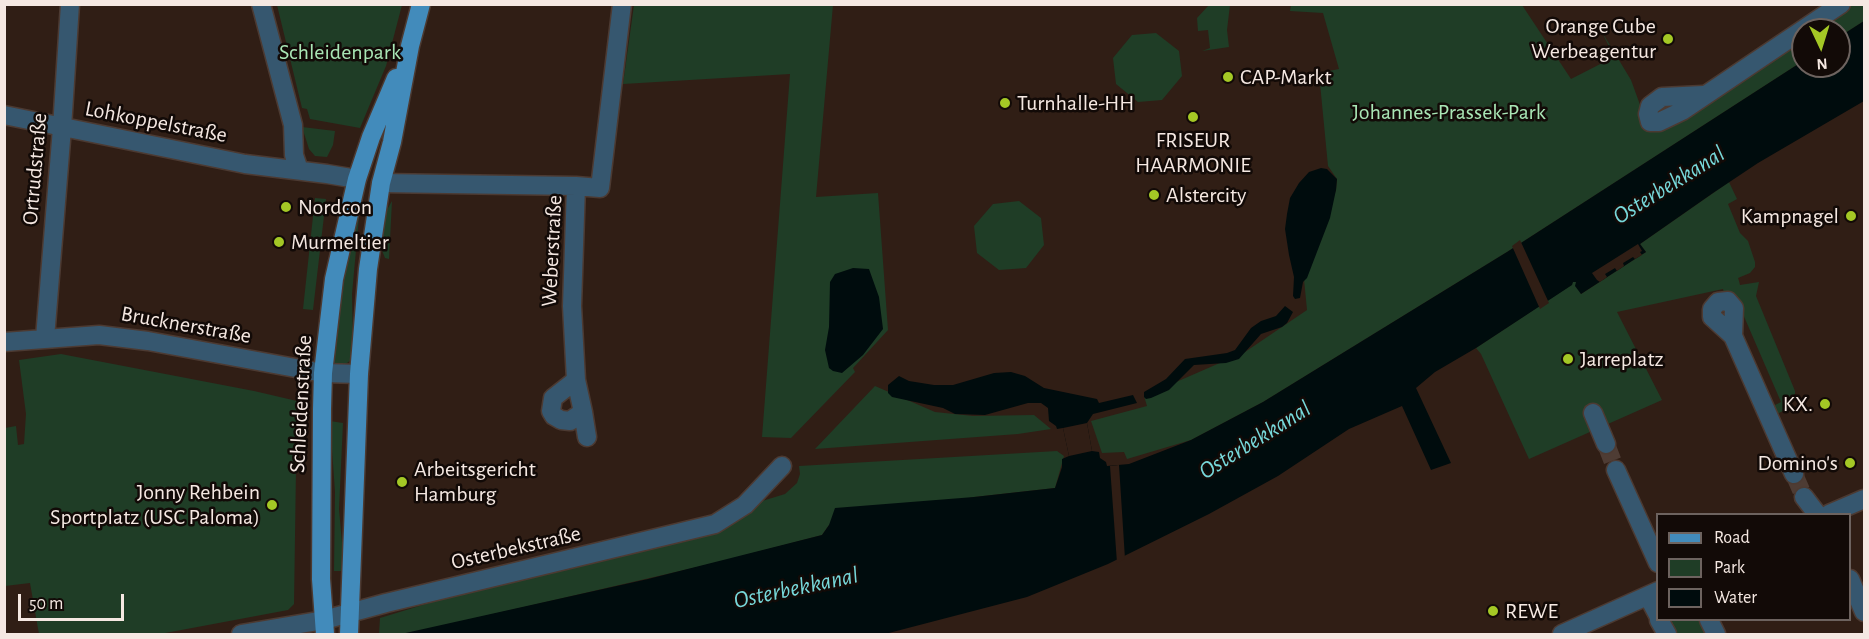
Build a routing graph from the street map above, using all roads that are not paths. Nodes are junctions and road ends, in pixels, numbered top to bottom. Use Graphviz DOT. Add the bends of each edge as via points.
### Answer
graph roads {
  1 [pos="70,4"];
  2 [pos="261,4"];
  3 [pos="421,4"];
  4 [pos="622,4"];
  5 [pos="1841,4"];
  6 [pos="410,46"];
  7 [pos="1703,95"];
  8 [pos="4,114"];
  9 [pos="62,128"];
  10 [pos="299,170"];
  11 [pos="357,180"];
  12 [pos="381,183"];
  13 [pos="576,186"];
  14 [pos="1733,336"];
  15 [pos="45,338"];
  16 [pos="4,342"];
  17 [pos="323,373"];
  18 [pos="359,374"];
  19 [pos="576,380"];
  20 [pos="583,412"];
  21 [pos="1593,413"];
  22 [pos="587,437"];
  23 [pos="1606,444"];
  24 [pos="782,466"];
  25 [pos="1616,470"];
  26 [pos="1794,474"];
  27 [pos="1804,497"];
  28 [pos="1864,499"];
  29 [pos="1816,513"];
  30 [pos="1831,513"];
  31 [pos="1656,559"];
  32 [pos="1851,581"];
  33 [pos="1653,594"];
  34 [pos="1864,612"];
  35 [pos="350,613"];
  36 [pos="325,627"];
  37 [pos="241,634"];
  38 [pos="349,634"];
  39 [pos="1562,634"];
  1 -- 9 [label="street, Ortrudstraße"];
  2 -- 10 [label="street" via="293,125"];
  3 -- 6 [label="main road"];
  4 -- 13 [label="street, Weberstraße" via="600,188"];
  5 -- 7 [label="street"];
  6 -- 11 [label="main road, Schleidenstraße"];
  6 -- 12 [label="main road"];
  8 -- 9 [label="street, Lohkoppelstraße"];
  9 -- 10 [label="street, Lohkoppelstraße" via="245,165"];
  9 -- 15 [label="street, Ortrudstraße"];
  10 -- 11 [label="street, Lohkoppelstraße"];
  11 -- 12 [label="main road"];
  11 -- 17 [label="main road, Schleidenstraße" via="334,279"];
  12 -- 13 [label="street"];
  12 -- 18 [label="main road" via="368,269"];
  13 -- 19 [label="street, Weberstraße" via="572,306"];
  14 -- 26 [label="street"];
  15 -- 16 [label="street, Brucknerstraße"];
  15 -- 17 [label="street, Brucknerstraße" via="99,335 148,341"];
  17 -- 18 [label="street, Brucknerstraße"];
  17 -- 36 [label="main road, Schleidenstraße" via="321,579"];
  18 -- 35 [label="main road"];
  19 -- 20 [label="street, Weberstraße"];
  19 -- 20 [label="street" via="553,398 551,411 561,420 570,421"];
  20 -- 22 [label="street, Weberstraße"];
  21 -- 23 [label="street"];
  24 -- 35 [label="street, Osterbekstraße" via="745,505 715,525"];
  25 -- 31 [label="street"];
  27 -- 29 [label="street"];
  28 -- 30 [label="street"];
  32 -- 34 [label="street"];
  33 -- 39 [label="street"];
  35 -- 36 [label="street, Osterbekstraße"];
  35 -- 38 [label="main road"];
  36 -- 37 [label="street, Osterbekstraße"];
}
